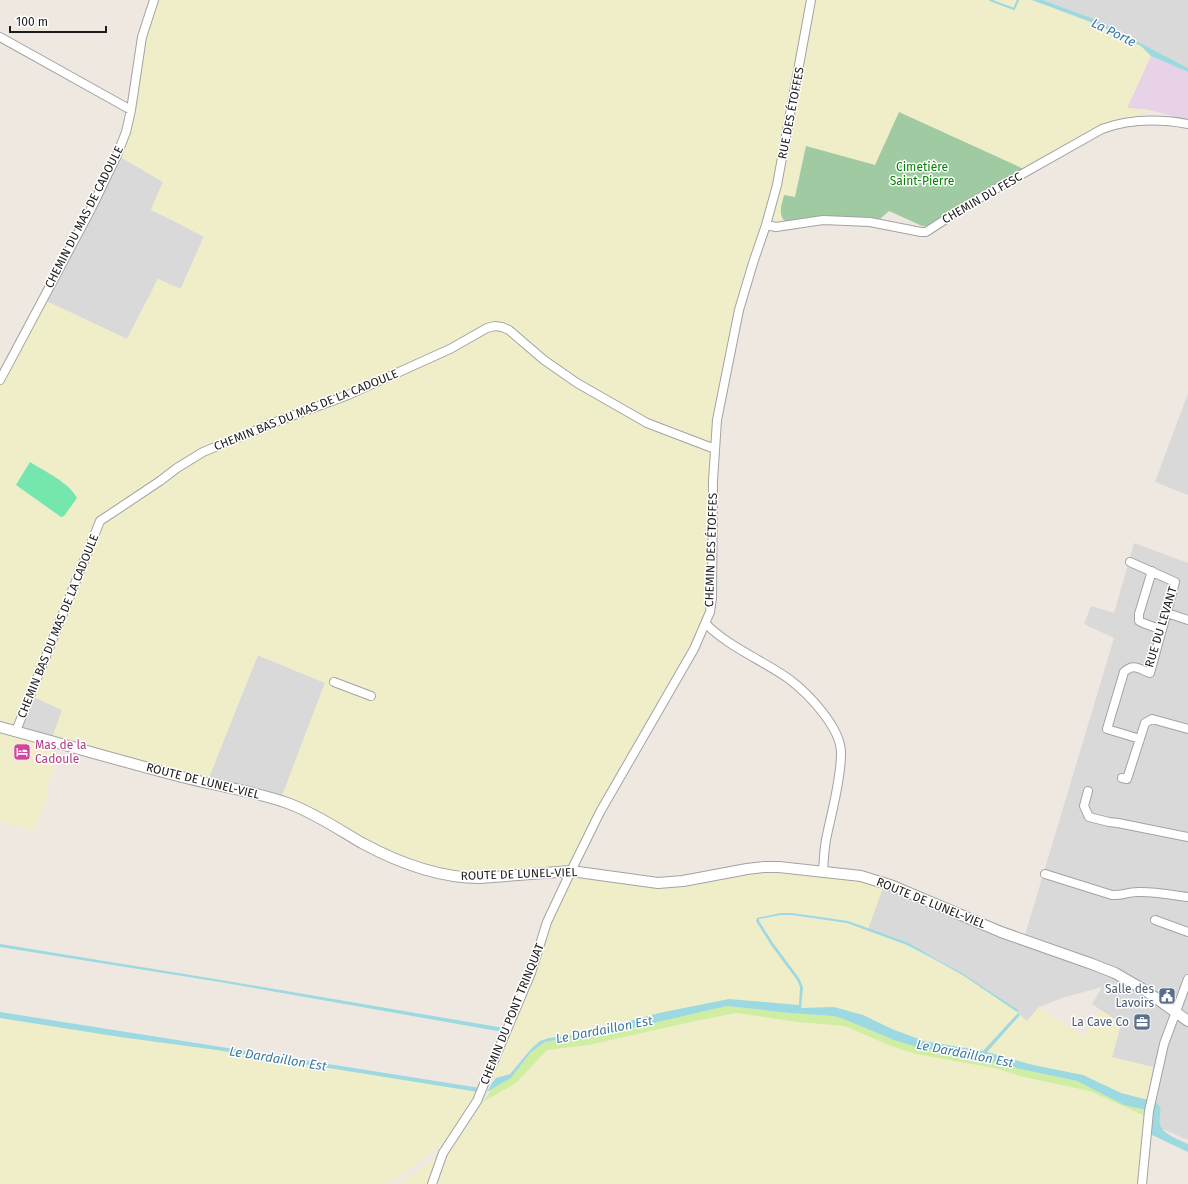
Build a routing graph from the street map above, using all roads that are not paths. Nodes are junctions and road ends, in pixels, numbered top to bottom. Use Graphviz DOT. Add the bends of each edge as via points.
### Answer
graph roads {
  1 [pos="154,0"];
  2 [pos="812,0"];
  3 [pos="0,37"];
  4 [pos="131,110"];
  5 [pos="1188,124"];
  6 [pos="766,225"];
  7 [pos="0,380"];
  8 [pos="715,448"];
  9 [pos="1130,562"];
  10 [pos="1152,571"];
  11 [pos="1167,613"];
  12 [pos="1188,620"];
  13 [pos="706,624"];
  14 [pos="1162,630"];
  15 [pos="334,682"];
  16 [pos="371,696"];
  17 [pos="0,727"];
  18 [pos="1188,729"];
  19 [pos="16,731"];
  20 [pos="1140,739"];
  21 [pos="1122,778"];
  22 [pos="1088,791"];
  23 [pos="1188,837"];
  24 [pos="571,871"];
  25 [pos="823,872"];
  26 [pos="1045,874"];
  27 [pos="1188,897"];
  28 [pos="1155,920"];
  29 [pos="1188,932"];
  30 [pos="1188,979"];
  31 [pos="1176,1013"];
  32 [pos="1188,1020"];
  33 [pos="432,1184"];
  34 [pos="1142,1184"];
  1 -- 4 [label="street, CHEMIN DU MAS DE CADOULE" via="142,37"];
  2 -- 6 [label="street, RUE DES ÉTOFFES" via="777,185"];
  3 -- 4 [label="street"];
  4 -- 7 [label="street, CHEMIN DU MAS DE CADOULE" via="117,155 91,209"];
  5 -- 6 [label="street, CHEMIN DU FESC" via="1146,121 1102,129 969,204 926,232 870,222 823,220 776,227"];
  6 -- 8 [label="street, CHEMIN DES ÉTOFFES" via="739,310 717,420"];
  8 -- 13 [label="street, CHEMIN DES ÉTOFFES" via="712,598"];
  8 -- 19 [label="street, CHEMIN BAS DU MAS DE LA CADOULE" via="647,423 577,383 539,357 509,330 495,326 487,328 450,349 348,395 196,456 100,521"];
  9 -- 10 [label="street"];
  10 -- 11 [label="street, RUE DU LEVANT" via="1175,582"];
  10 -- 14 [label="street" via="1139,621"];
  11 -- 12 [label="street"];
  11 -- 14 [label="street, RUE DU LEVANT"];
  13 -- 24 [label="street, CHEMIN DES ÉTOFFES" via="600,812"];
  13 -- 25 [label="street" via="726,640 792,682 827,718 840,741 840,764"];
  14 -- 20 [label="street, RUE DU LEVANT" via="1150,673 1135,667 1130,667 1124,672 1107,729"];
  15 -- 16 [label="street"];
  17 -- 19 [label="street, ROUTE DE LUNEL-VIEL"];
  18 -- 20 [label="street" via="1152,719 1145,723"];
  19 -- 24 [label="street, ROUTE DE LUNEL-VIEL" via="290,804 322,818 392,858 436,873 480,878"];
  20 -- 21 [label="street" via="1127,779"];
  22 -- 23 [label="street" via="1084,806 1089,817"];
  24 -- 25 [label="street, ROUTE DE LUNEL-VIEL" via="658,883 764,867"];
  24 -- 33 [label="street, CHEMIN DU PONT TRINQUAT" via="547,922 531,973 477,1101 443,1153"];
  25 -- 31 [label="street, ROUTE DE LUNEL-VIEL" via="860,876 883,882 1002,932 1101,967 1146,991"];
  26 -- 27 [label="street" via="1112,895 1148,892"];
  28 -- 29 [label="street"];
  30 -- 31 [label="street"];
  31 -- 32 [label="street, ROUTE DE LUNEL-VIEL"];
  31 -- 34 [label="street" via="1164,1044 1151,1100"];
}
